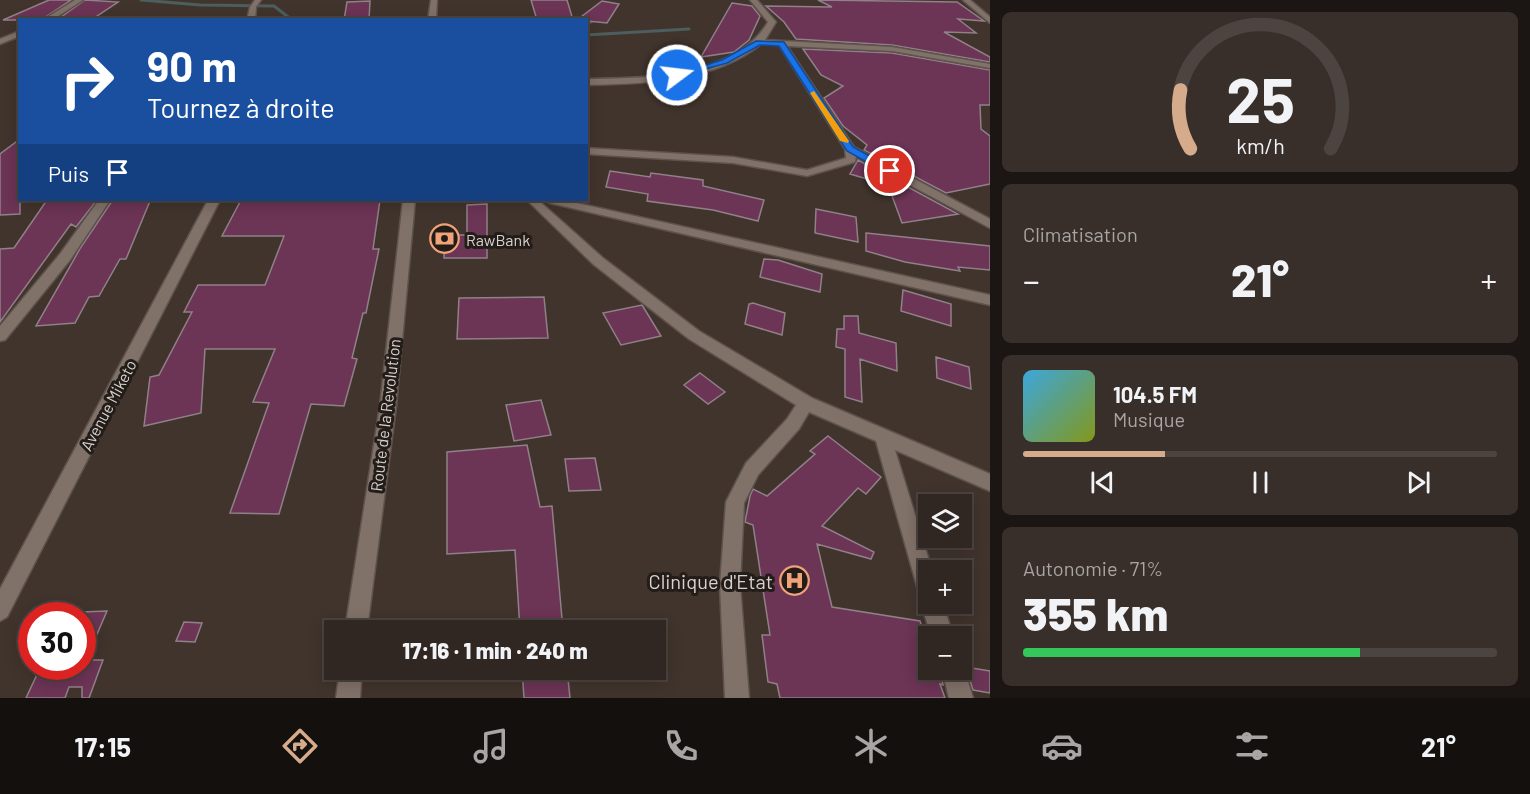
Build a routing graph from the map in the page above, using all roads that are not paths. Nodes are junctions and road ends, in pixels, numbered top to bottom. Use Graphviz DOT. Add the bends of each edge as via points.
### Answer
graph roads {
  1 [pos="80,0"];
  2 [pos="258,0"];
  3 [pos="434,0"];
  4 [pos="753,0"];
  5 [pos="966,0"];
  6 [pos="49,18"];
  7 [pos="251,18"];
  8 [pos="432,18"];
  9 [pos="990,21"];
  10 [pos="18,34"];
  11 [pos="0,42"];
  12 [pos="759,42"];
  13 [pos="782,44"];
  14 [pos="990,66"];
  15 [pos="588,82"];
  16 [pos="850,149"];
  17 [pos="588,151"];
  18 [pos="103,201"];
  19 [pos="213,201"];
  20 [pos="410,201"];
  21 [pos="532,201"];
  22 [pos="554,201"];
  23 [pos="990,224"];
  24 [pos="990,300"];
  25 [pos="0,336"];
  26 [pos="806,403"];
  27 [pos="883,436"];
  28 [pos="990,483"];
  29 [pos="919,560"];
  30 [pos="0,610"];
  31 [pos="358,620"];
  32 [pos="350,680"];
  33 [pos="955,680"];
  34 [pos="348,698"];
  35 [pos="737,698"];
  36 [pos="961,698"];
  1 -- 6 [label="street"];
  2 -- 7 [label="street"];
  3 -- 8 [label="street"];
  4 -- 12 [label="street" via="772,22"];
  5 -- 9 [label="street"];
  10 -- 11 [label="street"];
  12 -- 13 [label="street"];
  12 -- 15 [label="street" via="724,61 661,78"];
  13 -- 14 [label="street" via="892,49"];
  13 -- 16 [label="street"];
  16 -- 17 [label="street" via="851,160 807,173 723,159"];
  16 -- 23 [label="street"];
  18 -- 25 [label="street" via="65,257"];
  19 -- 30 [label="street, Avenue Miketo"];
  20 -- 31 [label="street, Route de la Revolution" via="388,406"];
  21 -- 26 [label="street" via="598,261 694,335"];
  22 -- 24 [label="street"];
  26 -- 27 [label="street"];
  26 -- 35 [label="street" via="793,424 752,469 735,502 730,585"];
  27 -- 28 [label="street"];
  27 -- 29 [label="street"];
  32 -- 34 [label="street"];
  33 -- 36 [label="street"];
}
